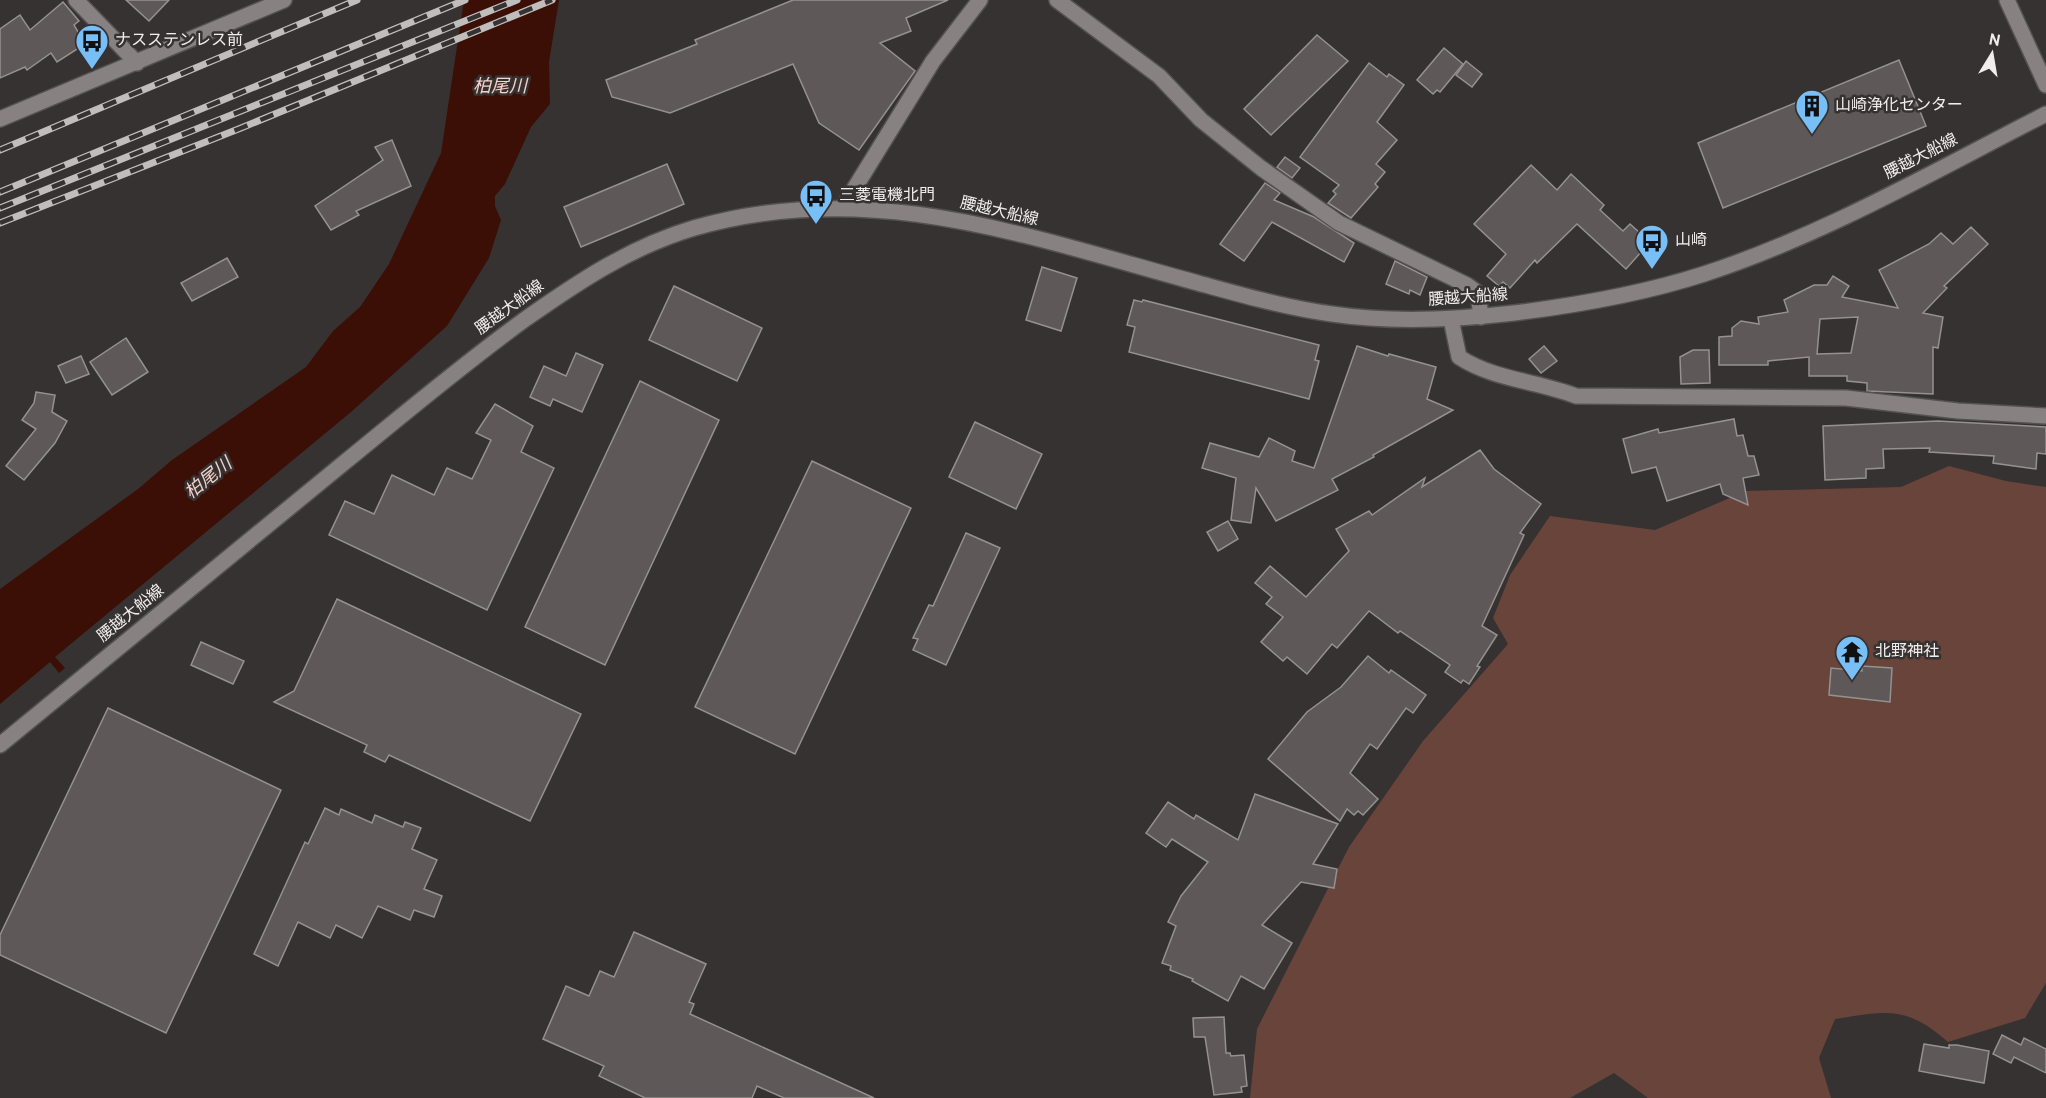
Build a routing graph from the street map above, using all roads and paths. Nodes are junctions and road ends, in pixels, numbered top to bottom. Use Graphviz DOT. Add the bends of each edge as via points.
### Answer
graph roads {
  1 [pos="76,0"];
  2 [pos="284,0"];
  3 [pos="980,0"];
  4 [pos="1057,0"];
  5 [pos="2007,0"];
  6 [pos="137,63"];
  7 [pos="2046,85"];
  8 [pos="2046,114"];
  9 [pos="0,119"];
  10 [pos="843,207"];
  11 [pos="1481,317"];
  12 [pos="1451,319"];
  13 [pos="2046,416"];
  14 [pos="0,745"];
  1 -- 6 [label="main road"];
  2 -- 6 [label="main road"];
  3 -- 10 [label="main road" via="933,61"];
  4 -- 11 [label="main road" via="1159,76 1201,120 1261,168 1338,223 1478,293"];
  5 -- 7 [label="main road"];
  6 -- 9 [label="main road"];
  8 -- 11 [label="main road, 腰越大船線" via="1831,223 1702,274 1623,297"];
  10 -- 12 [label="main road, 腰越大船線" via="889,209 957,220 1326,314 1384,320"];
  10 -- 14 [label="main road, 腰越大船線" via="743,215 642,247 587,276 460,366"];
  11 -- 12 [label="main road, 腰越大船線"];
  12 -- 13 [label="main road" via="1459,357 1474,367 1576,396 1846,398"];
}
